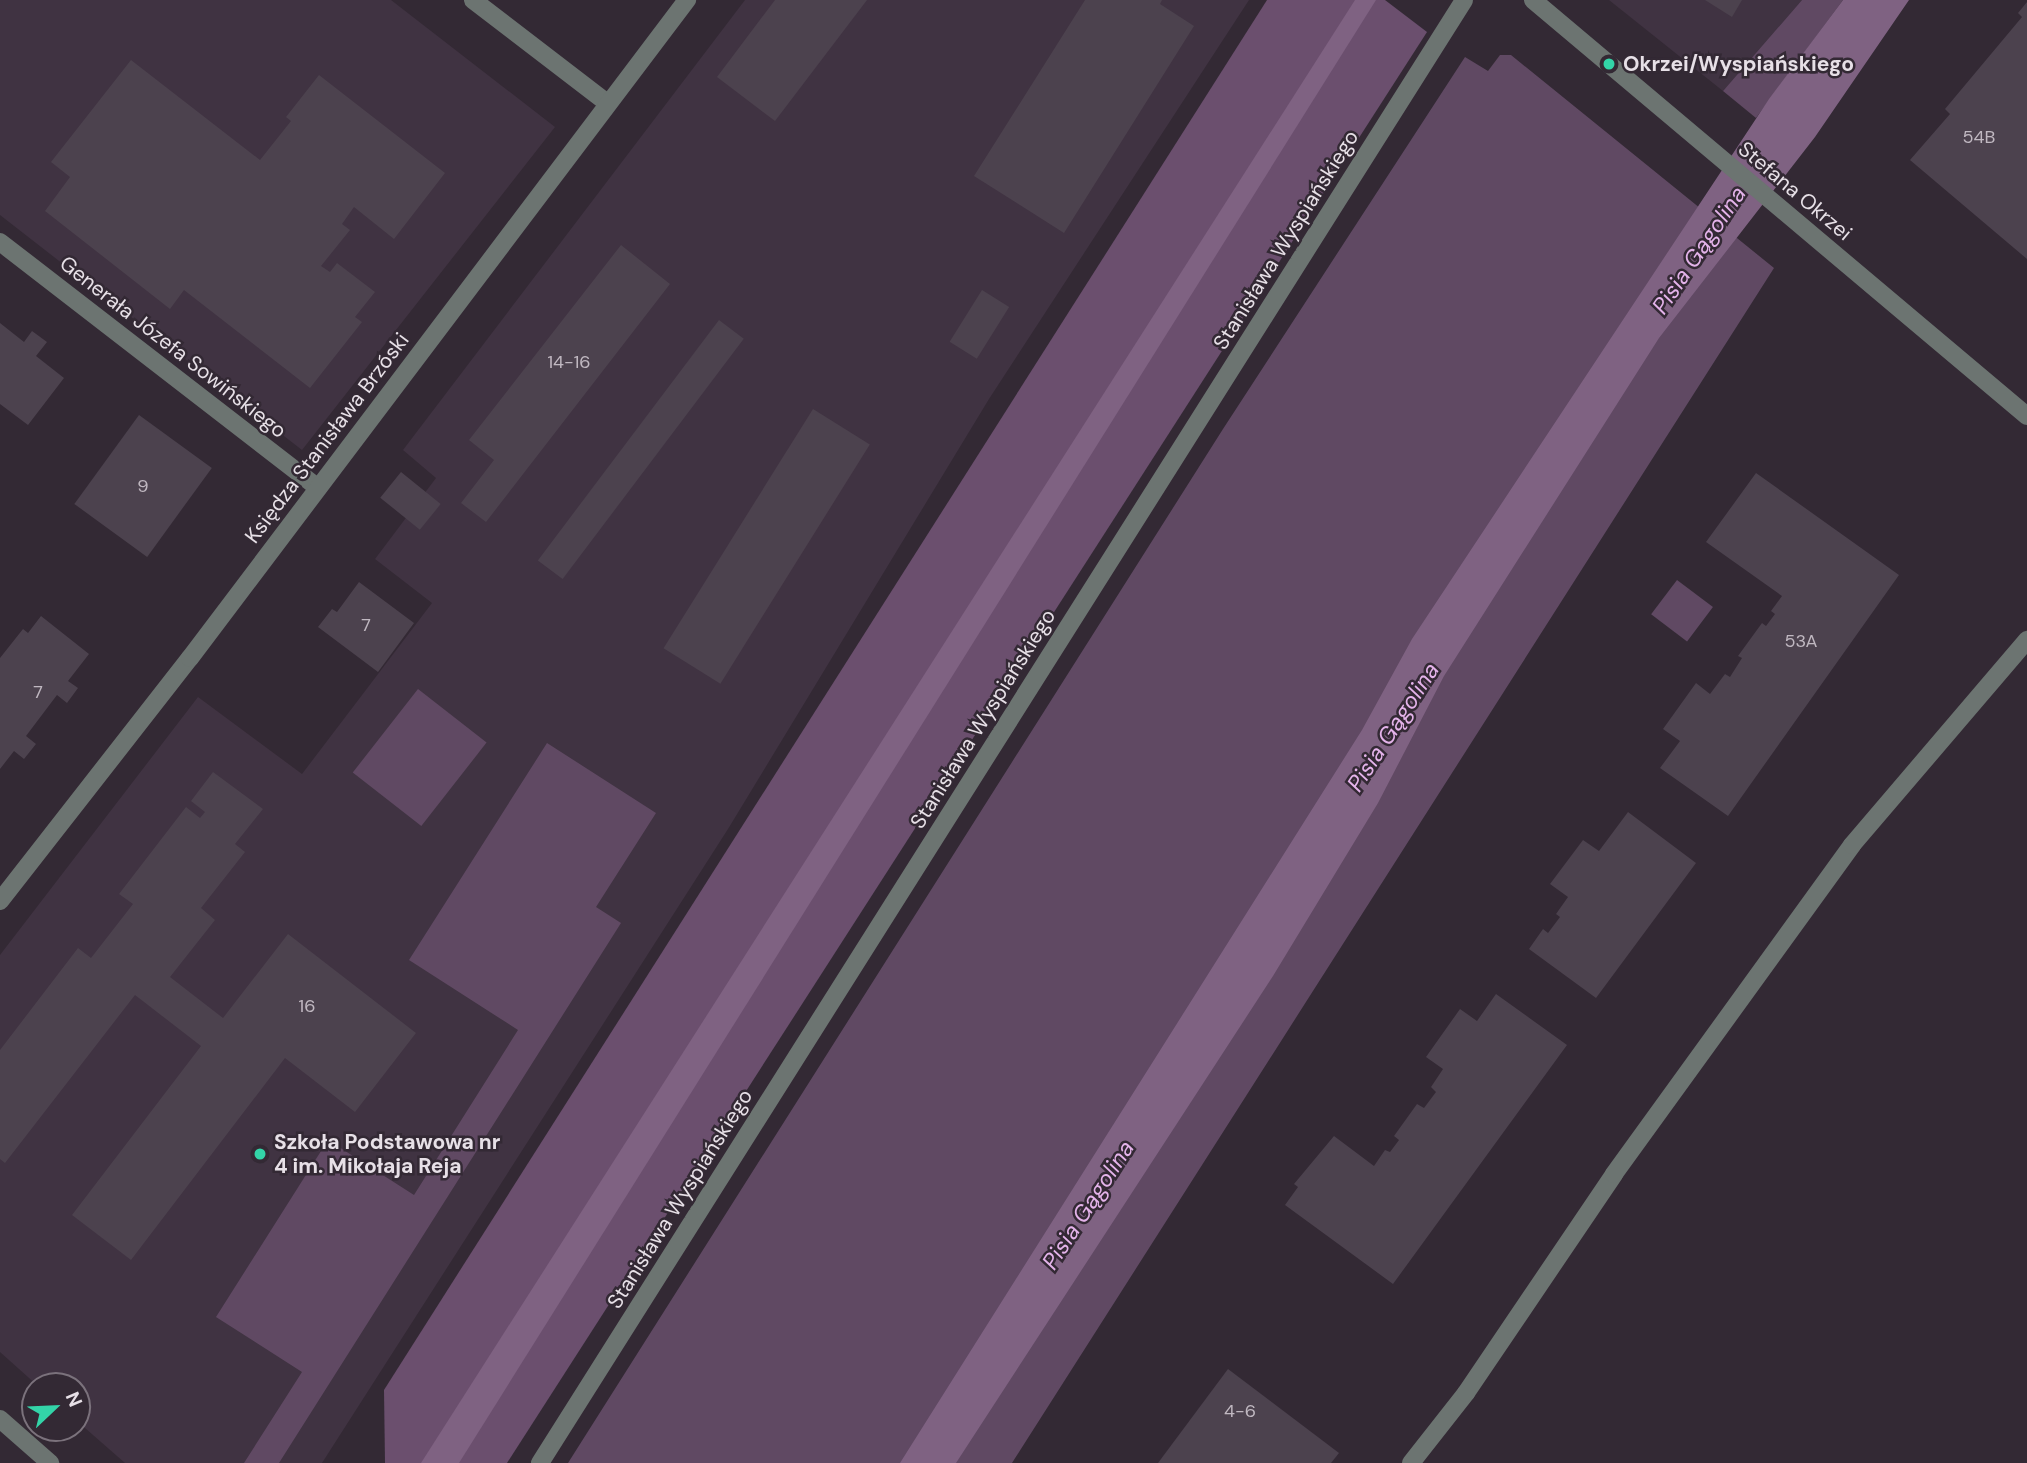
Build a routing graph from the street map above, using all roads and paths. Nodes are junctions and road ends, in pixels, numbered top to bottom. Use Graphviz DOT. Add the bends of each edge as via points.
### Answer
graph roads {
  1 [pos="473,0"];
  2 [pos="687,0"];
  3 [pos="1464,0"];
  4 [pos="1533,0"];
  5 [pos="607,103"];
  6 [pos="0,242"];
  7 [pos="2027,416"];
  8 [pos="318,488"];
  9 [pos="2027,640"];
  10 [pos="0,901"];
  11 [pos="0,1419"];
  12 [pos="50,1463"];
  13 [pos="540,1463"];
  14 [pos="1412,1463"];
  1 -- 5 [label="street"];
  2 -- 5 [label="street, Księdza Stanisława Brzóski"];
  3 -- 13 [label="street, Stanisława Wyspiańskiego"];
  4 -- 7 [label="street, Stefana Okrzei"];
  5 -- 8 [label="street, Księdza Stanisława Brzóski"];
  6 -- 8 [label="street, Generała Józefa Sowińskiego"];
  8 -- 10 [label="street, Księdza Stanisława Brzóski"];
  9 -- 14 [label="street" via="1852,845"];
  11 -- 12 [label="street"];
}
